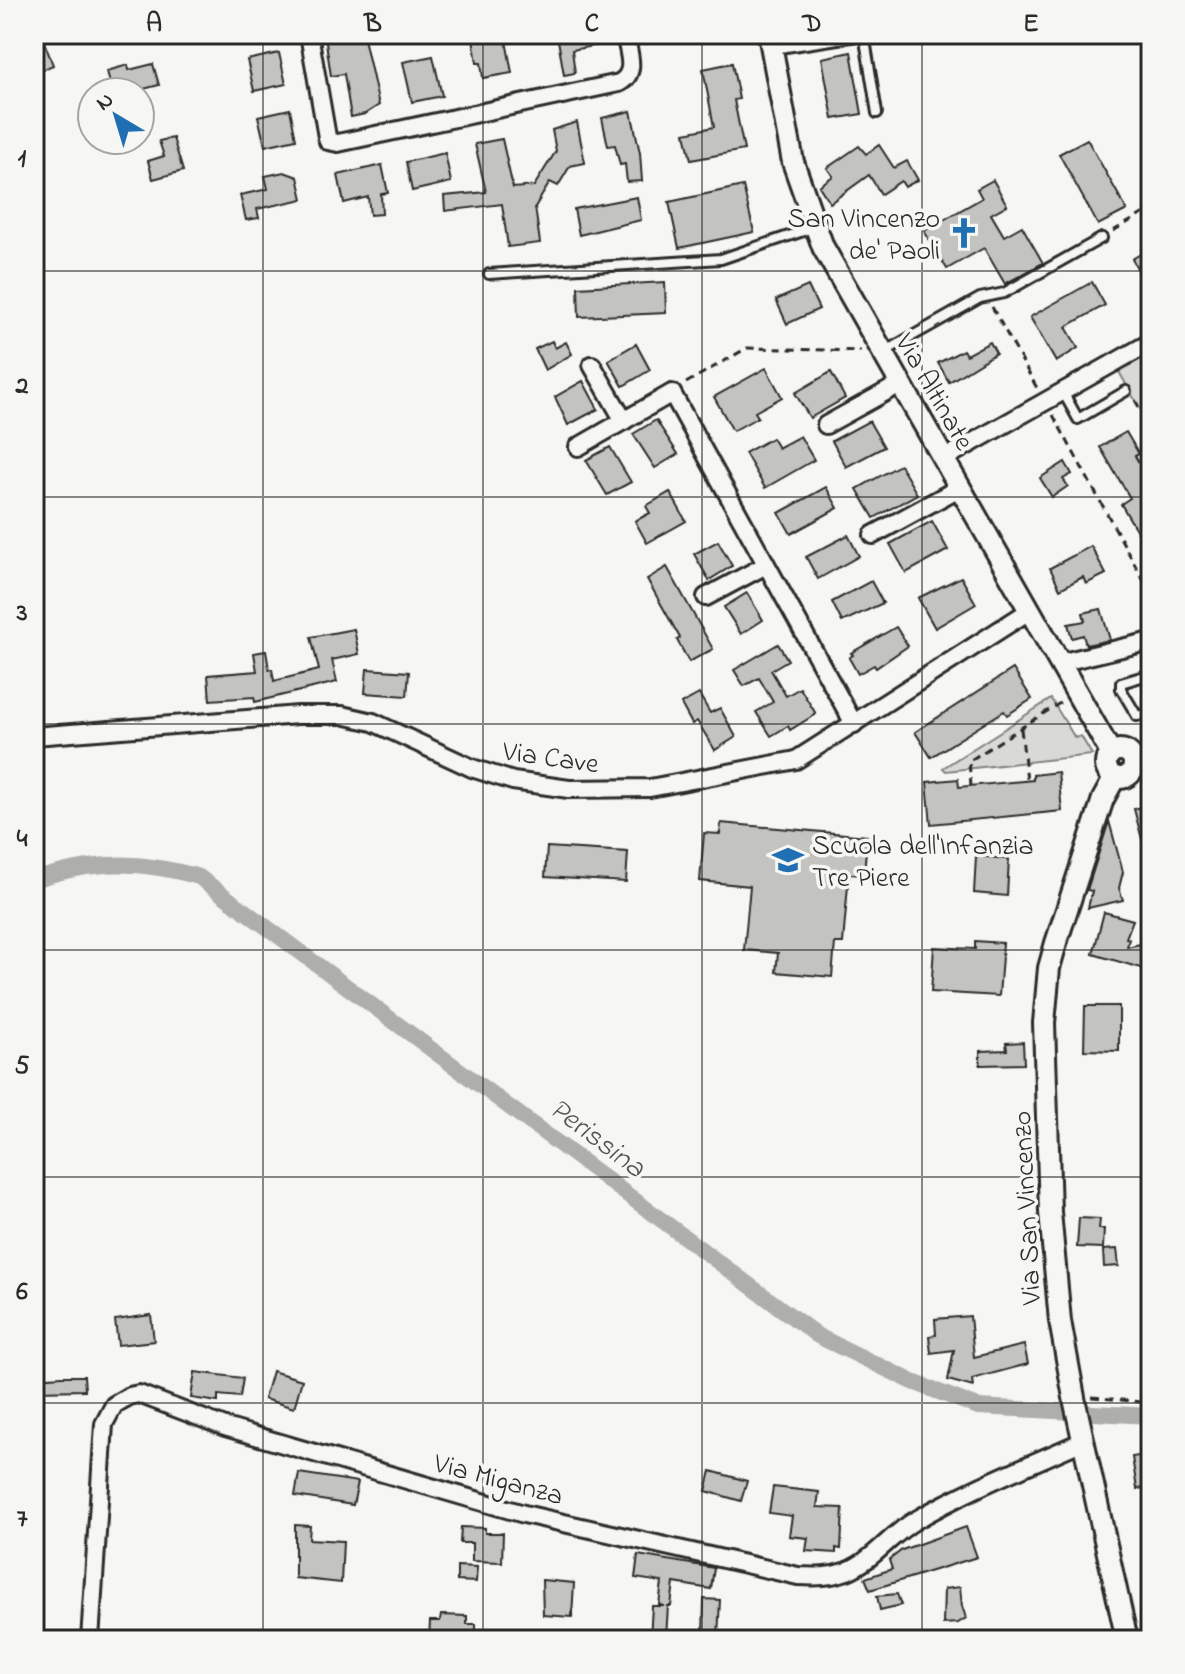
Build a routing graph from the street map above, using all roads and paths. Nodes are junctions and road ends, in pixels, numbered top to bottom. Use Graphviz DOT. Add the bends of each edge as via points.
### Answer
graph roads {
  1 [pos="309,34"];
  2 [pos="625,34"];
  3 [pos="864,34"];
  4 [pos="771,42"];
  5 [pos="877,113"];
  6 [pos="1151,209"];
  7 [pos="816,227"];
  8 [pos="1102,238"];
  9 [pos="489,274"];
  10 [pos="986,296"];
  11 [pos="1151,342"];
  12 [pos="873,352"];
  13 [pos="592,365"];
  14 [pos="900,384"];
  15 [pos="1126,391"];
  16 [pos="1063,392"];
  17 [pos="672,393"];
  18 [pos="1042,396"];
  19 [pos="1050,410"];
  20 [pos="624,421"];
  21 [pos="826,425"];
  22 [pos="578,447"];
  23 [pos="943,459"];
  24 [pos="959,488"];
  25 [pos="873,535"];
  26 [pos="766,565"];
  27 [pos="1151,594"];
  28 [pos="706,597"];
  29 [pos="1029,611"];
  30 [pos="1151,641"];
  31 [pos="1059,663"];
  32 [pos="1151,674"];
  33 [pos="1060,703"];
  34 [pos="1151,713"];
  35 [pos="854,724"];
  36 [pos="1021,729"];
  37 [pos="34,736"];
  38 [pos="1111,753"];
  39 [pos="1142,758"];
  40 [pos="1115,777"];
  41 [pos="1027,780"];
  42 [pos="971,786"];
  43 [pos="1074,1398"];
  44 [pos="1151,1403"];
  45 [pos="1082,1434"];
  46 [pos="90,1640"];
  47 [pos="1127,1640"];
  1 -- 2 [label="street" via="328,141 338,143 619,83 631,69"];
  3 -- 4 [label="lane"];
  3 -- 5 [label="lane"];
  4 -- 7 [label="street, Via Altinate" via="793,162"];
  6 -- 8 [label="path"];
  7 -- 9 [label="lane" via="721,259"];
  7 -- 12 [label="street, Via Altinate"];
  8 -- 10 [label="lane" via="1004,293"];
  10 -- 12 [label="lane"];
  10 -- 18 [label="path"];
  11 -- 16 [label="street"];
  12 -- 14 [label="street, Via Altinate"];
  12 -- 17 [label="path" via="747,348"];
  13 -- 20 [label="street"];
  14 -- 21 [label="street"];
  14 -- 23 [label="street, Via Altinate"];
  15 -- 16 [label="lane" via="1078,419"];
  16 -- 23 [label="street"];
  17 -- 20 [label="street"];
  17 -- 26 [label="street"];
  19 -- 27 [label="path"];
  20 -- 22 [label="street"];
  23 -- 24 [label="street, Via Altinate"];
  24 -- 25 [label="street"];
  24 -- 29 [label="street, Via Altinate"];
  26 -- 28 [label="street"];
  26 -- 35 [label="street"];
  29 -- 31 [label="street, Via Altinate"];
  29 -- 35 [label="street, Via Cave"];
  30 -- 31 [label="street"];
  31 -- 38 [label="street, Via Altinate"];
  32 -- 34 [label="lane" via="1125,679 1121,689 1137,716"];
  33 -- 36 [label="path"];
  35 -- 37 [label="street, Via Cave" via="796,760 626,790 569,789 489,774 391,729 342,715"];
  36 -- 41 [label="path"];
  36 -- 42 [label="path" via="969,761"];
  38 -- 39 [label="street" via="1125,751"];
  38 -- 40 [label="street" via="1106,766"];
  39 -- 40 [label="street" via="1130,774"];
  40 -- 43 [label="street, Via San Vincenzo" via="1056,943 1046,992 1050,1212 1060,1321"];
  43 -- 44 [label="path"];
  43 -- 45 [label="street, Via San Vincenzo"];
  45 -- 46 [label="street, Via Miganza" via="936,1508 850,1570 819,1578 524,1514 225,1427 156,1398 129,1396 114,1405 104,1424"];
  45 -- 47 [label="street, Via San Vincenzo"];
}
